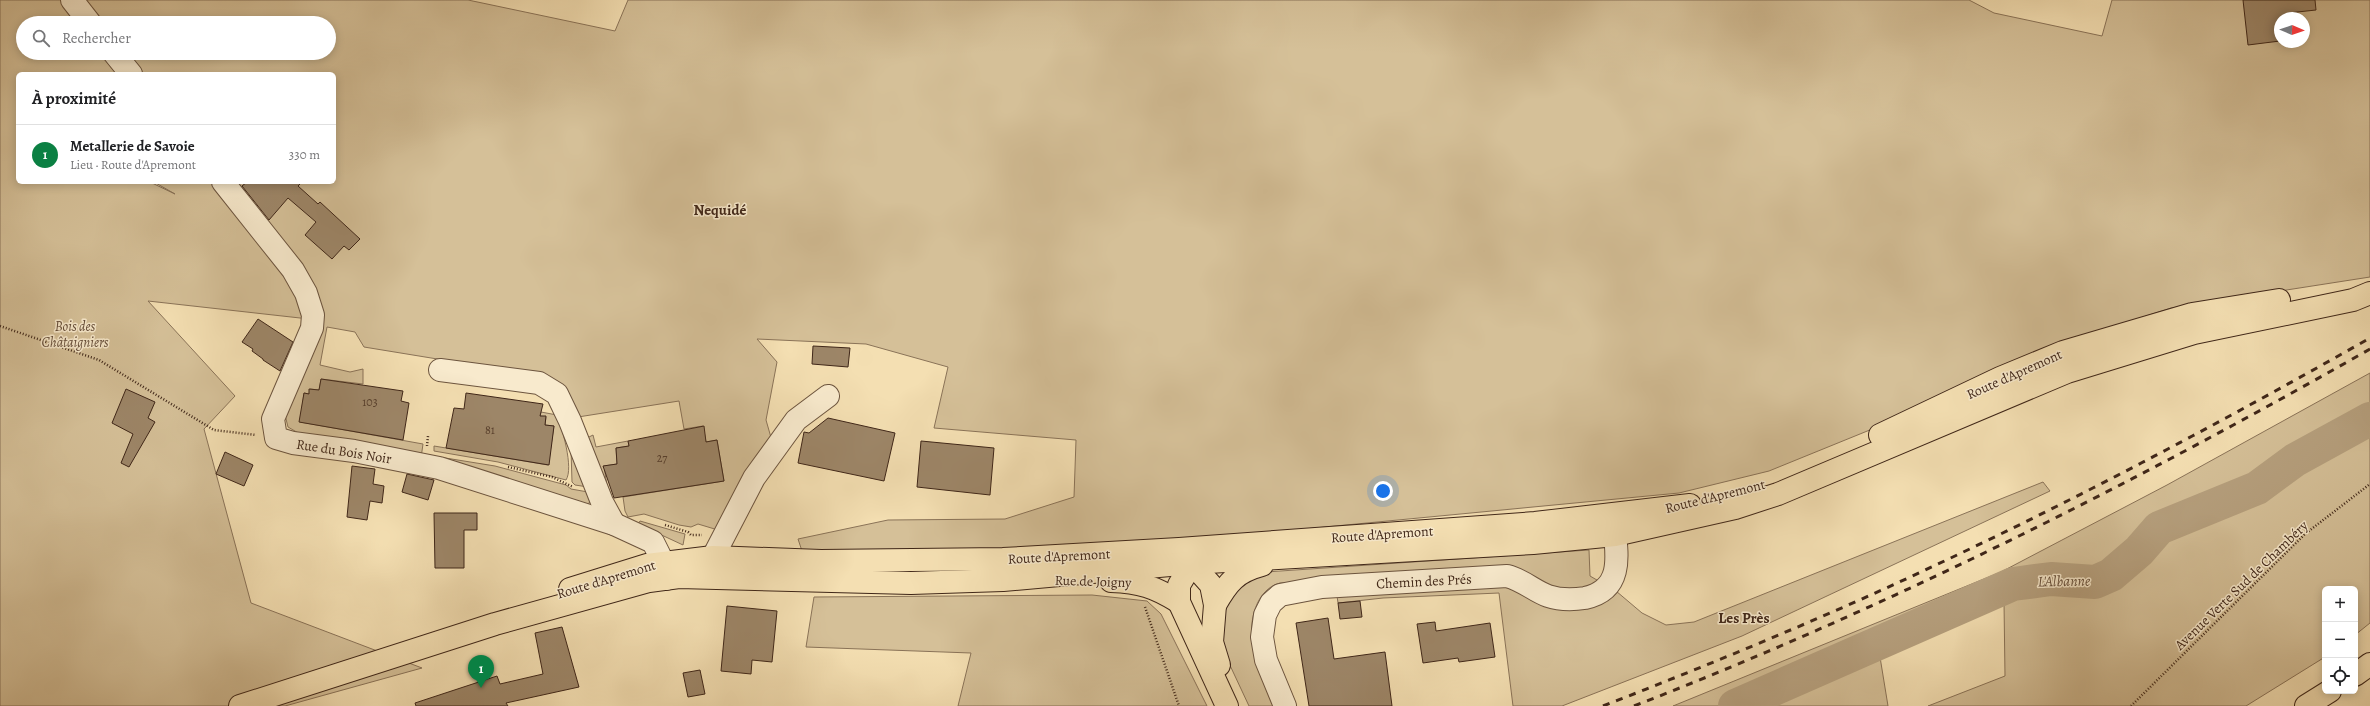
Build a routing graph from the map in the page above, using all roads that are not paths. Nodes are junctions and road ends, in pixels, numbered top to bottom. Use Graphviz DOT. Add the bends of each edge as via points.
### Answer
graph roads {
  1 [pos="72,0"];
  2 [pos="85,16"];
  3 [pos="120,60"];
  4 [pos="129,72"];
  5 [pos="225,184"];
  6 [pos="2370,284"];
  7 [pos="2370,293"];
  8 [pos="440,370"];
  9 [pos="2038,374"];
  10 [pos="828,396"];
  11 [pos="614,524"];
  12 [pos="1614,525"];
  13 [pos="1191,553"];
  14 [pos="713,557"];
  15 [pos="1289,558"];
  16 [pos="664,570"];
  17 [pos="1003,580"];
  18 [pos="1179,602"];
  19 [pos="1215,605"];
  20 [pos="2370,664"];
  21 [pos="2358,673"];
  22 [pos="2325,694"];
  23 [pos="240,706"];
  24 [pos="1227,706"];
  25 [pos="1232,706"];
  26 [pos="1285,706"];
  27 [pos="2306,706"];
  1 -- 2 [label="street"];
  3 -- 4 [label="street"];
  5 -- 11 [label="street, Rue du Bois Noir" via="293,270 306,293 313,315 312,328 273,419 276,438 439,468"];
  6 -- 9 [label="main road, Route d'Apremont" via="2192,314 2063,352"];
  7 -- 9 [label="main road, Route d'Apremont" via="2353,300 2194,332 2074,370"];
  8 -- 11 [label="street" via="539,383 557,394 602,502"];
  9 -- 12 [label="main road, Route d'Apremont" via="1776,480"];
  10 -- 14 [label="street" via="796,420 754,478"];
  11 -- 16 [label="street, Rue du Bois Noir" via="653,542"];
  12 -- 13 [label="main road, Route d'Apremont" via="1535,523"];
  12 -- 15 [label="main road, Route d'Apremont" via="1534,543"];
  12 -- 26 [label="street, Chemin des Prés" via="1617,564 1614,577 1606,589 1594,596 1580,599 1560,600 1507,576 1322,587 1280,595 1271,603 1264,615 1262,637 1266,660"];
  13 -- 14 [label="main road, Route d'Apremont" via="821,561"];
  13 -- 15 [label="main road, Route d'Apremont"];
  13 -- 17 [label="main road, Route d'Apremont"];
  13 -- 18 [label="main road" via="1179,585"];
  13 -- 19 [label="main road" via="1211,585"];
  14 -- 16 [label="main road, Route d'Apremont"];
  15 -- 19 [label="main road" via="1246,569 1226,584"];
  16 -- 17 [label="main road, Route d'Apremont" via="734,577 911,583"];
  16 -- 23 [label="main road, Route d'Apremont" via="649,581 495,624"];
  17 -- 18 [label="main road, Rue de Joigny" via="1136,582 1159,590"];
  18 -- 24 [label="main road"];
  19 -- 25 [label="main road" via="1212,642"];
  20 -- 21 [label="main road"];
  22 -- 27 [label="main road"];
}
